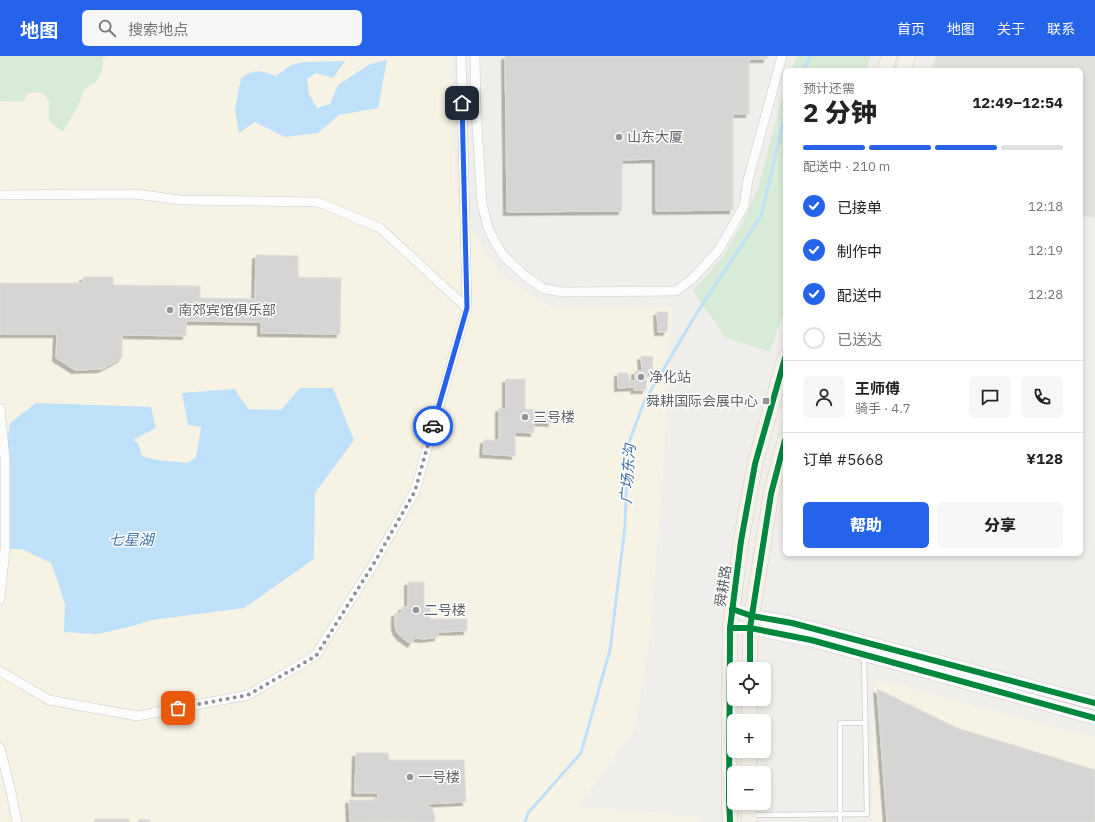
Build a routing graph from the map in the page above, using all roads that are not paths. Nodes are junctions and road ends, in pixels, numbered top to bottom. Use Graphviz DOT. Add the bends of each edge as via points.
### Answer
graph roads {
  1 [pos="461,56"];
  2 [pos="475,56"];
  3 [pos="782,56"];
  4 [pos="889,56"];
  5 [pos="908,56"];
  6 [pos="885,68"];
  7 [pos="904,68"];
  8 [pos="0,195"];
  9 [pos="467,308"];
  10 [pos="783,365"];
  11 [pos="0,408"];
  12 [pos="783,448"];
  13 [pos="0,599"];
  14 [pos="732,609"];
  15 [pos="751,622"];
  16 [pos="730,628"];
  17 [pos="864,655"];
  18 [pos="750,662"];
  19 [pos="0,671"];
  20 [pos="1095,703"];
  21 [pos="1095,718"];
  22 [pos="865,723"];
  23 [pos="0,748"];
  24 [pos="749,813"];
  25 [pos="840,814"];
  26 [pos="17,822"];
  27 [pos="730,822"];
  28 [pos="840,822"];
  1 -- 9 [label="street"];
  2 -- 3 [label="street" via="482,204 488,228 503,254 524,275 544,289 563,292 676,291 692,279 718,251 744,206 748,180"];
  4 -- 6 [label="main road"];
  5 -- 7 [label="main road"];
  8 -- 9 [label="street" via="135,194 181,200 318,202 380,228"];
  9 -- 19 [label="street" via="415,491 376,560 316,656 248,695 136,716 49,700"];
  10 -- 14 [label="main road, 舜耕路" via="755,464"];
  11 -- 13 [label="street" via="5,459 5,541"];
  12 -- 15 [label="main road" via="771,494"];
  14 -- 15 [label="main road"];
  14 -- 16 [label="main road, 舜耕路"];
  15 -- 16 [label="main road"];
  15 -- 17 [label="main road"];
  15 -- 18 [label="main road"];
  15 -- 20 [label="main road" via="792,623"];
  16 -- 27 [label="main road, 舜耕路"];
  17 -- 21 [label="main road"];
  17 -- 22 [label="lane"];
  22 -- 25 [label="lane" via="840,723"];
  22 -- 25 [label="lane" via="866,814"];
  23 -- 26 [label="street"];
  24 -- 25 [label="lane"];
  25 -- 28 [label="lane"];
}
